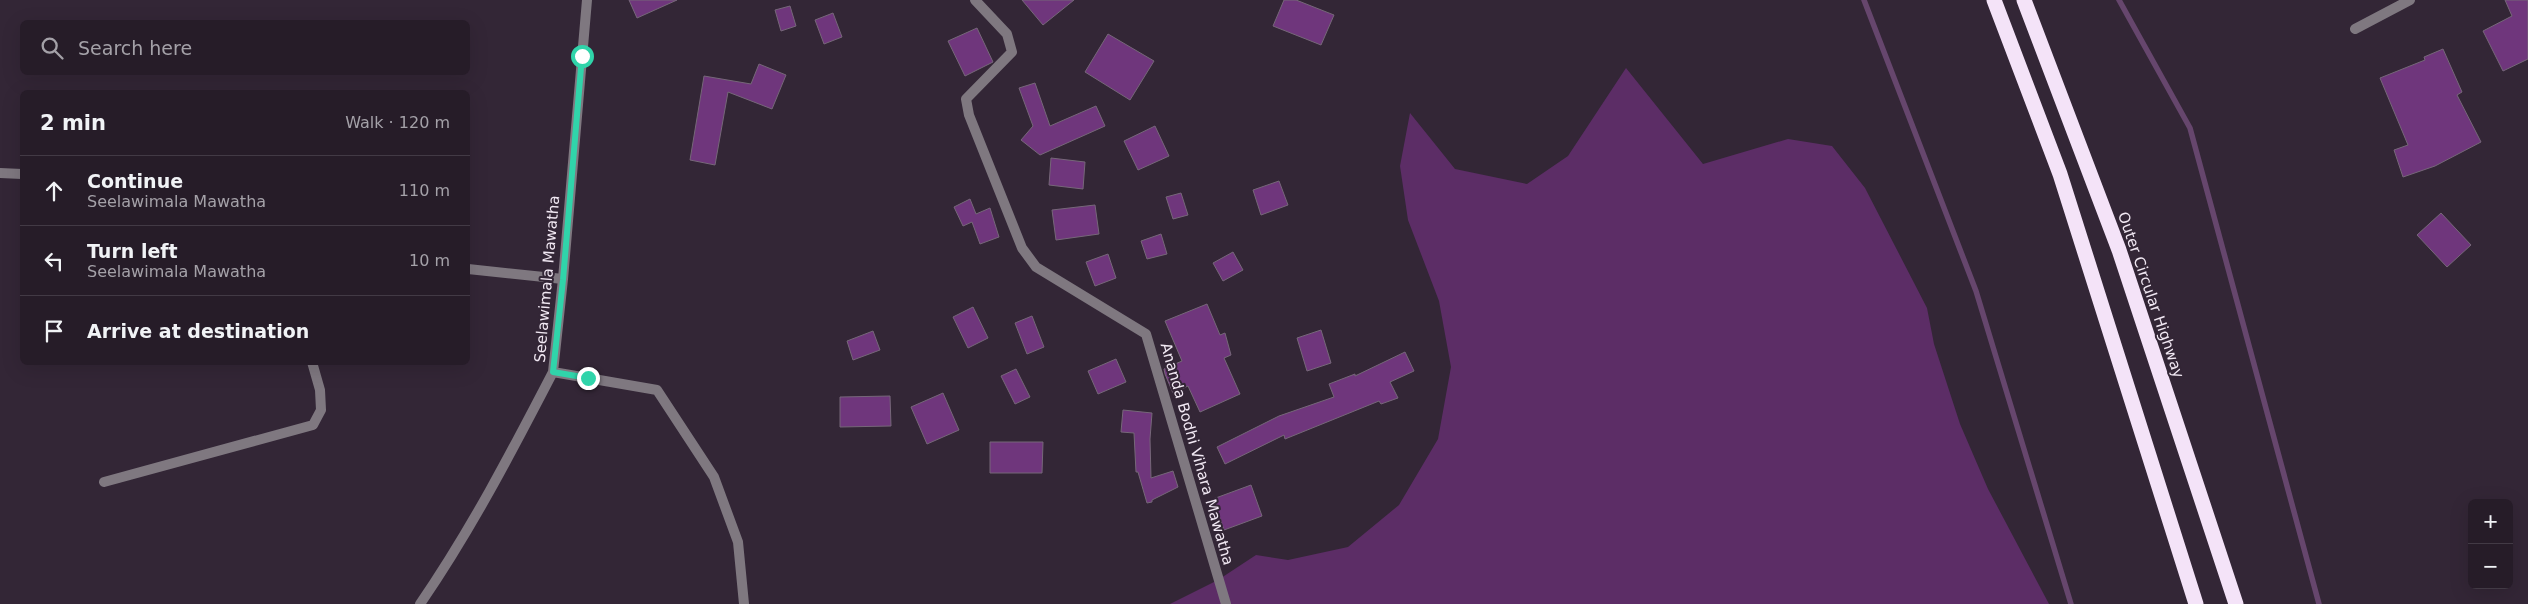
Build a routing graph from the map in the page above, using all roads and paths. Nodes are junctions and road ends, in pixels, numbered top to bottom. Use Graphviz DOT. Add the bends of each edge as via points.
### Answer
graph roads {
  1 [pos="587,0"];
  2 [pos="975,0"];
  3 [pos="1994,0"];
  4 [pos="2024,0"];
  5 [pos="2034,0"];
  6 [pos="2410,0"];
  7 [pos="2355,29"];
  8 [pos="2060,93"];
  9 [pos="0,174"];
  10 [pos="20,174"];
  11 [pos="470,269"];
  12 [pos="563,280"];
  13 [pos="313,365"];
  14 [pos="553,372"];
  15 [pos="104,482"];
  16 [pos="420,604"];
  17 [pos="744,604"];
  18 [pos="1226,604"];
  19 [pos="2196,604"];
  20 [pos="2236,604"];
  1 -- 12 [label="street, Seelawimala Mawatha"];
  2 -- 18 [label="street, Ananda Bodhi Vihara Mawatha" via="1007,34 1012,52 966,99 969,115 1022,248 1036,267 1146,334"];
  3 -- 19 [label="highway" via="2060,174"];
  4 -- 8 [label="highway, Outer Circular Highway"];
  5 -- 8 [label="highway"];
  6 -- 7 [label="street"];
  8 -- 20 [label="highway, Outer Circular Highway" via="2119,250"];
  9 -- 10 [label="street"];
  11 -- 12 [label="street"];
  12 -- 14 [label="street, Seelawimala Mawatha"];
  13 -- 15 [label="street" via="320,390 321,410 313,425"];
  14 -- 16 [label="street" via="489,494"];
  14 -- 17 [label="street, Seelawimala Mawatha" via="657,390 714,477 738,542"];
}
